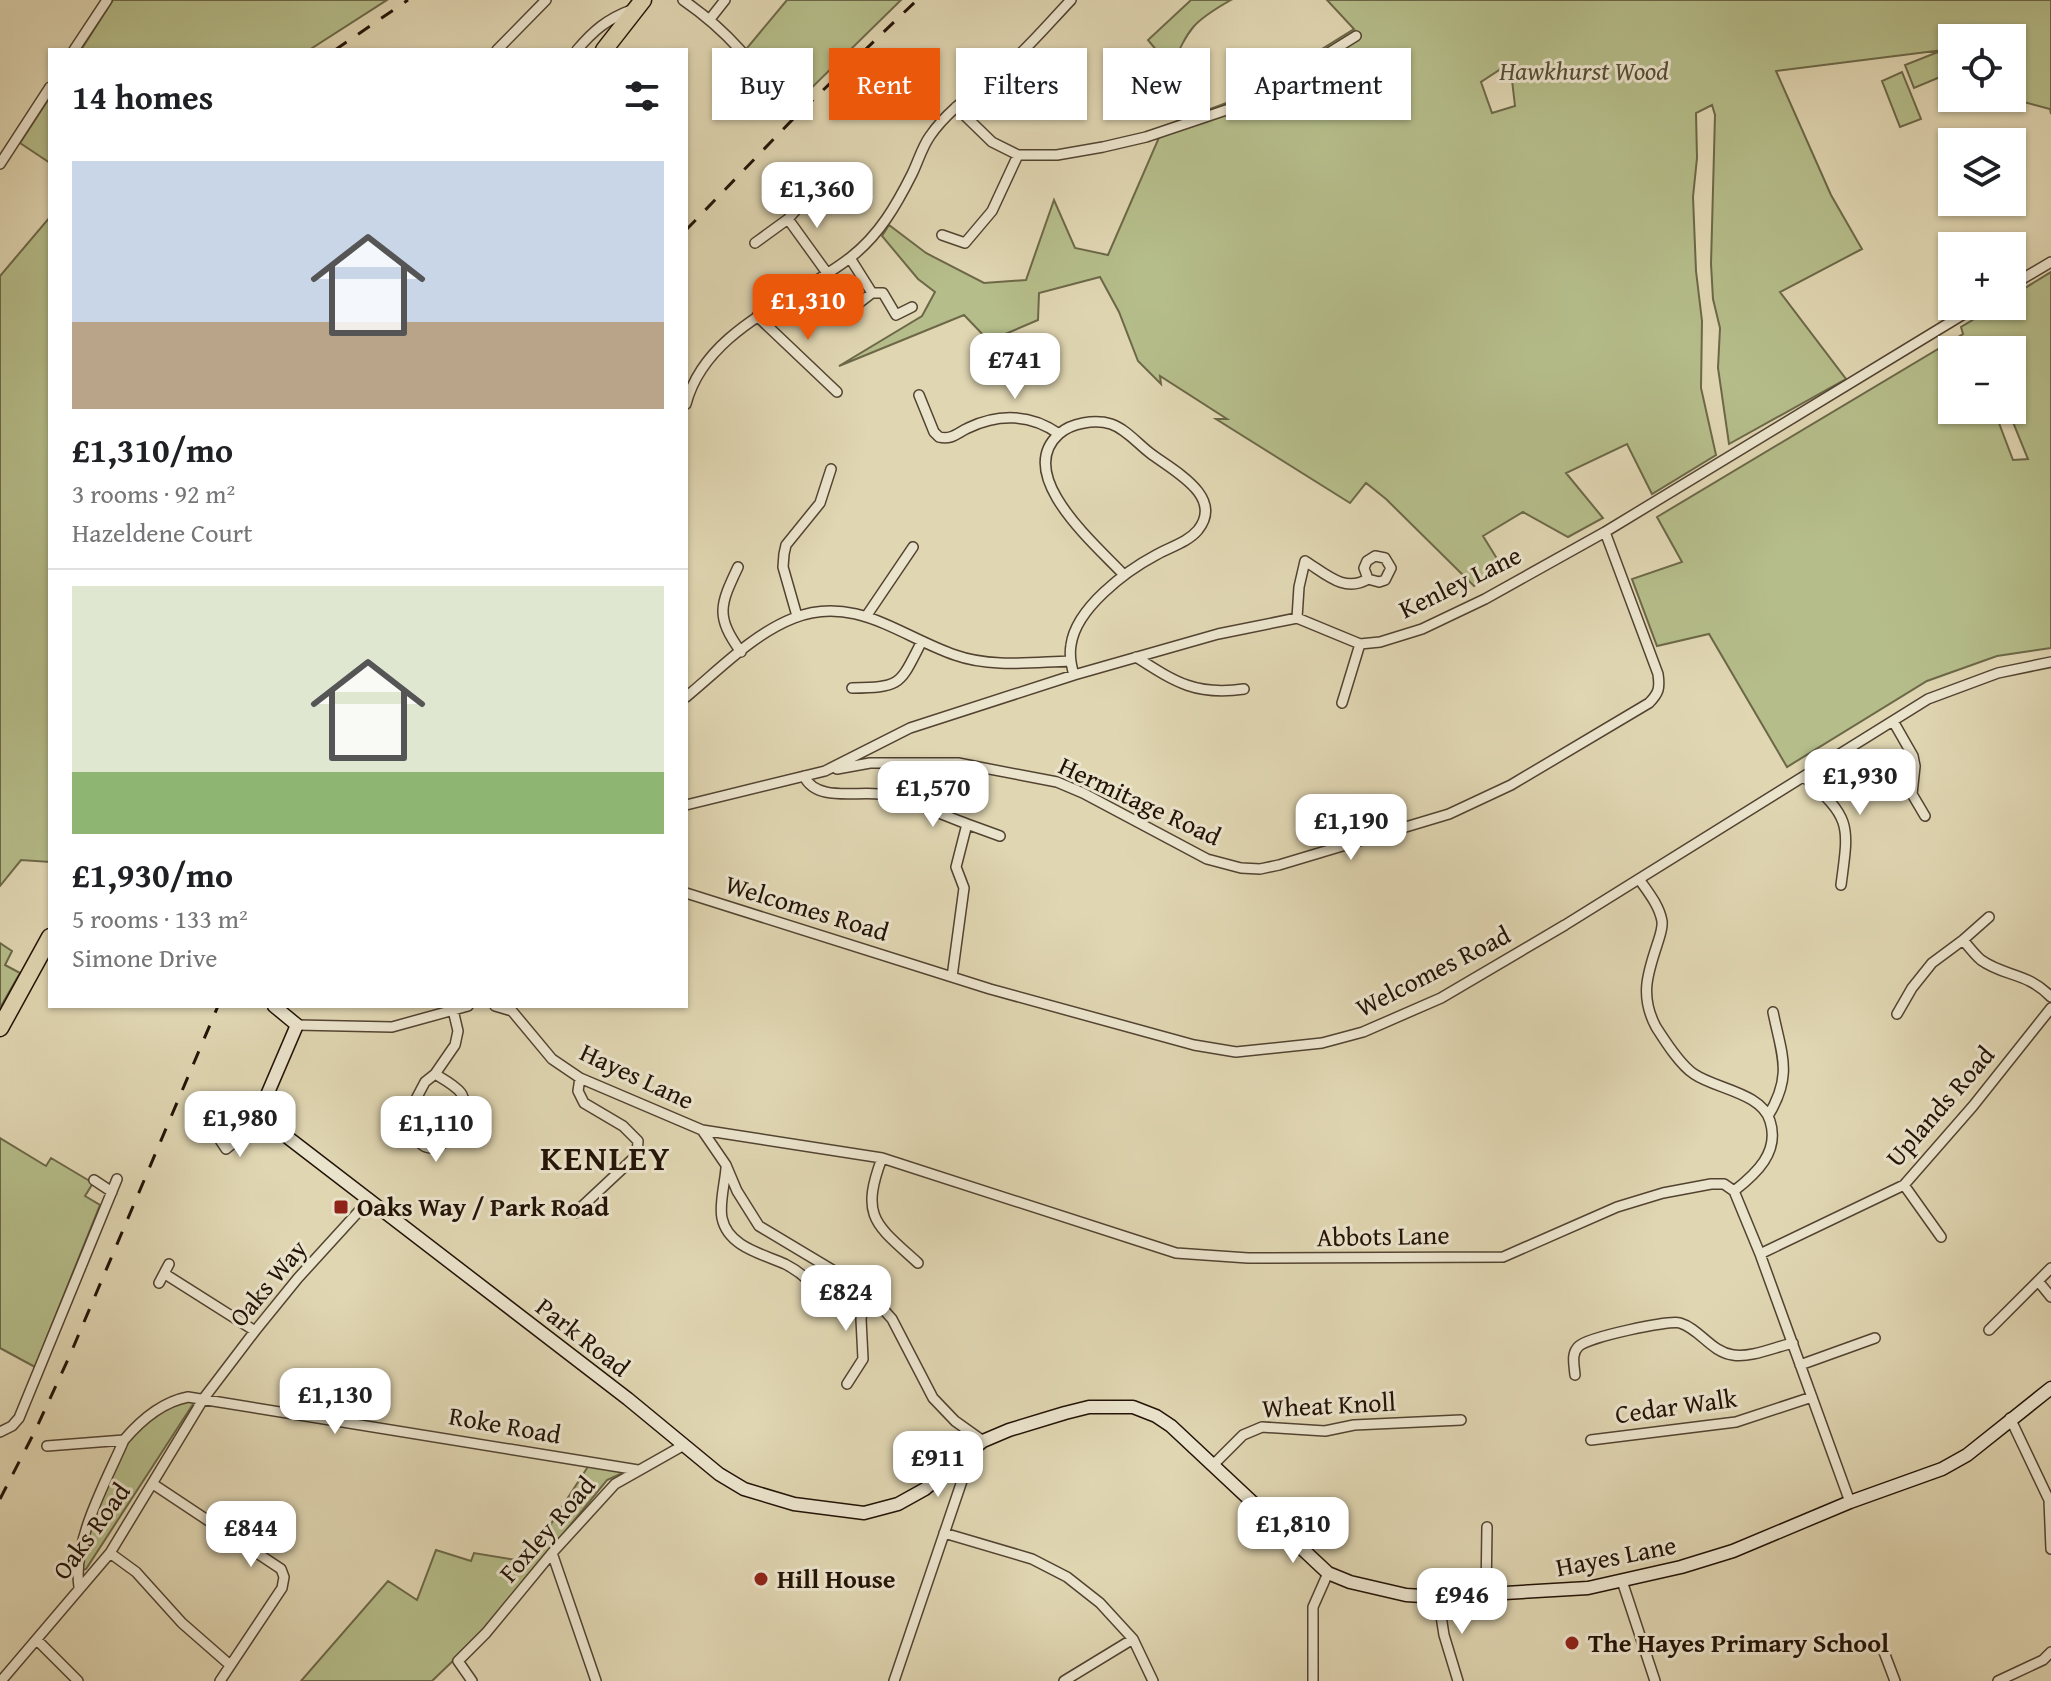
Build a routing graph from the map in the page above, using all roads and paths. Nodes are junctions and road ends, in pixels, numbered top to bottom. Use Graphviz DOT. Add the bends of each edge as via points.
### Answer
graph roads {
  1 [pos="107,0"];
  2 [pos="546,0"];
  3 [pos="683,0"];
  4 [pos="725,0"];
  5 [pos="1071,0"];
  6 [pos="640,4"];
  7 [pos="710,19"];
  8 [pos="1356,36"];
  9 [pos="75,48"];
  10 [pos="499,48"];
  11 [pos="579,48"];
  12 [pos="606,48"];
  13 [pos="740,48"];
  14 [pos="1025,48"];
  15 [pos="48,90"];
  16 [pos="956,107"];
  17 [pos="969,120"];
  18 [pos="0,139"];
  19 [pos="11,146"];
  20 [pos="1018,155"];
  21 [pos="0,164"];
  22 [pos="820,183"];
  23 [pos="788,219"];
  24 [pos="942,235"];
  25 [pos="755,243"];
  26 [pos="850,258"];
  27 [pos="2051,262"];
  28 [pos="827,273"];
  29 [pos="2026,277"];
  30 [pos="872,293"];
  31 [pos="854,307"];
  32 [pos="912,307"];
  33 [pos="757,316"];
  34 [pos="1954,320"];
  35 [pos="837,392"];
  36 [pos="919,395"];
  37 [pos="688,399"];
  38 [pos="1059,434"];
  39 [pos="831,469"];
  40 [pos="1605,532"];
  41 [pos="913,547"];
  42 [pos="738,567"];
  43 [pos="1123,574"];
  44 [pos="1368,579"];
  45 [pos="867,615"];
  46 [pos="797,616"];
  47 [pos="1297,618"];
  48 [pos="922,641"];
  49 [pos="1360,644"];
  50 [pos="741,652"];
  51 [pos="1136,657"];
  52 [pos="1070,661"];
  53 [pos="2051,662"];
  54 [pos="1074,675"];
  55 [pos="852,688"];
  56 [pos="1244,689"];
  57 [pos="688,695"];
  58 [pos="1342,703"];
  59 [pos="1893,721"];
  60 [pos="825,771"];
  61 [pos="804,776"];
  62 [pos="1804,777"];
  63 [pos="688,805"];
  64 [pos="1925,816"];
  65 [pos="967,824"];
  66 [pos="1000,836"];
  67 [pos="1639,879"];
  68 [pos="1841,885"];
  69 [pos="688,894"];
  70 [pos="1989,917"];
  71 [pos="1963,940"];
  72 [pos="48,941"];
  73 [pos="952,977"];
  74 [pos="2051,997"];
  75 [pos="276,1008"];
  76 [pos="460,1008"];
  77 [pos="502,1008"];
  78 [pos="2051,1008"];
  79 [pos="453,1010"];
  80 [pos="1773,1012"];
  81 [pos="1897,1014"];
  82 [pos="297,1025"];
  83 [pos="0,1028"];
  84 [pos="435,1074"];
  85 [pos="580,1078"];
  86 [pos="1768,1116"];
  87 [pos="266,1117"];
  88 [pos="702,1130"];
  89 [pos="232,1158"];
  90 [pos="882,1158"];
  91 [pos="726,1165"];
  92 [pos="117,1179"];
  93 [pos="94,1180"];
  94 [pos="1904,1185"];
  95 [pos="1734,1191"];
  96 [pos="112,1192"];
  97 [pos="370,1199"];
  98 [pos="575,1213"];
  99 [pos="1941,1237"];
  100 [pos="1760,1254"];
  101 [pos="918,1263"];
  102 [pos="2051,1268"];
  103 [pos="164,1274"];
  104 [pos="2038,1281"];
  105 [pos="866,1290"];
  106 [pos="2051,1297"];
  107 [pos="825,1302"];
  108 [pos="1989,1330"];
  109 [pos="255,1331"];
  110 [pos="1875,1338"];
  111 [pos="1793,1343"];
  112 [pos="1800,1365"];
  113 [pos="1575,1375"];
  114 [pos="847,1384"];
  115 [pos="2051,1388"];
  116 [pos="1812,1397"];
  117 [pos="204,1398"];
  118 [pos="2010,1418"];
  119 [pos="1461,1420"];
  120 [pos="0,1432"];
  121 [pos="124,1440"];
  122 [pos="1591,1440"];
  123 [pos="983,1441"];
  124 [pos="684,1445"];
  125 [pos="47,1446"];
  126 [pos="959,1461"];
  127 [pos="1213,1465"];
  128 [pos="638,1470"];
  129 [pos="153,1484"];
  130 [pos="1850,1502"];
  131 [pos="1487,1527"];
  132 [pos="944,1533"];
  133 [pos="2051,1549"];
  134 [pos="110,1553"];
  135 [pos="552,1553"];
  136 [pos="1328,1573"];
  137 [pos="1622,1581"];
  138 [pos="79,1587"];
  139 [pos="1486,1595"];
  140 [pos="1438,1597"];
  141 [pos="1133,1639"];
  142 [pos="37,1640"];
  143 [pos="1884,1652"];
  144 [pos="2051,1652"];
  145 [pos="230,1665"];
  146 [pos="1,1681"];
  147 [pos="78,1681"];
  148 [pos="220,1681"];
  149 [pos="472,1681"];
  150 [pos="596,1681"];
  151 [pos="894,1681"];
  152 [pos="1064,1681"];
  153 [pos="1153,1681"];
  154 [pos="1313,1681"];
  155 [pos="1458,1681"];
  156 [pos="1655,1681"];
  157 [pos="1895,1681"];
  158 [pos="1998,1681"];
  1 -- 9 [label="street"];
  2 -- 10 [label="street"];
  3 -- 7 [label="street"];
  4 -- 7 [label="street"];
  5 -- 14 [label="street"];
  6 -- 11 [label="street" via="604,23"];
  6 -- 12 [label="highway"];
  7 -- 13 [label="street"];
  8 -- 20 [label="street" via="1250,102 1110,146"];
  15 -- 19 [label="street"];
  16 -- 26 [label="street" via="930,136 880,230"];
  17 -- 20 [label="street" via="992,142"];
  18 -- 19 [label="street"];
  19 -- 21 [label="street"];
  20 -- 24 [label="street" via="992,211 965,243"];
  22 -- 23 [label="street"];
  23 -- 25 [label="street"];
  23 -- 28 [label="street"];
  26 -- 28 [label="street"];
  26 -- 30 [label="street"];
  27 -- 29 [label="street"];
  28 -- 33 [label="street"];
  30 -- 31 [label="street"];
  30 -- 32 [label="street" via="883,293 896,315"];
  33 -- 35 [label="street"];
  33 -- 37 [label="street" via="711,358"];
  34 -- 40 [label="street, Kenley Lane"];
  36 -- 38 [label="street" via="939,437 952,438 1009,416 1046,425"];
  38 -- 43 [label="street" via="1046,456 1053,491 1061,507"];
  38 -- 43 [label="street" via="1081,424 1112,425 1182,474 1202,497 1205,516 1196,532"];
  39 -- 46 [label="street" via="820,503 786,545 783,567"];
  40 -- 49 [label="street, Kenley Lane" via="1422,629"];
  40 -- 60 [label="street, Hermitage Road" via="1658,674 1657,694 1511,785 1422,824 1279,865 1241,868 1207,859 1057,782 958,763 870,763"];
  41 -- 45 [label="street"];
  42 -- 50 [label="street" via="725,595 723,616 726,632"];
  43 -- 52 [label="street" via="1085,614 1073,635"];
  44 -- 47 [label="street" via="1360,584 1337,582 1305,561"];
  45 -- 46 [label="street" via="840,611"];
  45 -- 48 [label="street"];
  46 -- 50 [label="street"];
  47 -- 49 [label="street"];
  47 -- 51 [label="street"];
  48 -- 52 [label="street" via="956,656 993,663"];
  48 -- 55 [label="street" via="902,680 889,687"];
  49 -- 58 [label="street"];
  50 -- 57 [label="street"];
  51 -- 54 [label="street"];
  51 -- 56 [label="street" via="1177,683 1219,693"];
  52 -- 54 [label="street"];
  53 -- 59 [label="street, Welcomes Road" via="1980,678 1928,699"];
  54 -- 60 [label="street" via="910,728"];
  59 -- 62 [label="street, Welcomes Road"];
  59 -- 64 [label="street" via="1913,756 1912,794"];
  60 -- 61 [label="street"];
  61 -- 63 [label="street"];
  61 -- 65 [label="street" via="814,787 846,795 881,794"];
  62 -- 67 [label="street, Welcomes Road"];
  62 -- 68 [label="street" via="1846,827"];
  65 -- 66 [label="street"];
  65 -- 73 [label="street" via="956,867 964,888"];
  67 -- 73 [label="street, Welcomes Road" via="1441,998 1363,1032 1322,1043 1214,1050"];
  67 -- 86 [label="street" via="1662,923 1645,991 1657,1027 1695,1075 1750,1099"];
  69 -- 73 [label="street, Welcomes Road"];
  70 -- 71 [label="street"];
  71 -- 74 [label="street" via="1981,960 2026,977"];
  71 -- 81 [label="street" via="1932,963"];
  72 -- 83 [label="highway"];
  75 -- 82 [label="street"];
  76 -- 79 [label="street"];
  77 -- 85 [label="street, Hayes Lane" via="512,1011 552,1059"];
  78 -- 94 [label="street, Uplands Road"];
  79 -- 82 [label="street" via="392,1027"];
  79 -- 84 [label="street" via="458,1039"];
  80 -- 86 [label="street" via="1785,1073"];
  82 -- 87 [label="street" via="264,1102"];
  84 -- 84 [label="street" via="407,1116 411,1135 426,1147 437,1148 446,1143 464,1112 464,1101"];
  85 -- 88 [label="street, Hayes Lane"];
  85 -- 98 [label="street" via="578,1091 584,1103 638,1141 637,1155"];
  86 -- 95 [label="street" via="1768,1156"];
  87 -- 89 [label="street" via="237,1140 223,1144"];
  87 -- 97 [label="street, Park Road"];
  88 -- 90 [label="street, Abbots Lane"];
  88 -- 91 [label="street, Hayes Lane"];
  90 -- 95 [label="street, Abbots Lane" via="1176,1253 1277,1259 1503,1257 1617,1207 1663,1193 1711,1184"];
  90 -- 101 [label="street" via="871,1191 874,1217"];
  91 -- 105 [label="street, Hayes Lane" via="759,1226"];
  91 -- 107 [label="street" via="721,1217 728,1231 751,1252 786,1264 814,1284"];
  92 -- 96 [label="street"];
  93 -- 96 [label="street"];
  94 -- 99 [label="street"];
  94 -- 100 [label="street, Uplands Road"];
  95 -- 100 [label="street"];
  96 -- 120 [label="street" via="19,1418"];
  97 -- 109 [label="street, Oaks Way"];
  97 -- 124 [label="street, Park Road"];
  100 -- 111 [label="street"];
  102 -- 104 [label="street"];
  103 -- 109 [label="street"];
  104 -- 106 [label="street"];
  104 -- 108 [label="street"];
  105 -- 114 [label="street" via="863,1359"];
  105 -- 123 [label="street, Hayes Lane" via="892,1319 933,1398"];
  109 -- 117 [label="street, Oaks Way"];
  110 -- 112 [label="street"];
  111 -- 112 [label="street"];
  111 -- 113 [label="street" via="1727,1354 1673,1322 1590,1339 1576,1348"];
  112 -- 116 [label="street"];
  115 -- 118 [label="street, Hayes Lane"];
  116 -- 122 [label="street, Cedar Walk" via="1736,1422"];
  116 -- 130 [label="street"];
  117 -- 121 [label="street, Roke Road" via="172,1400"];
  117 -- 128 [label="street, Roke Road"];
  117 -- 129 [label="street, Oaks Road"];
  118 -- 130 [label="street, Hayes Lane" via="1942,1469"];
  118 -- 133 [label="street" via="2049,1500"];
  119 -- 127 [label="street, Wheat Knoll" via="1325,1431 1262,1427 1243,1435"];
  121 -- 125 [label="street"];
  121 -- 138 [label="street" via="90,1517 76,1571"];
  123 -- 126 [label="street, Park Road"];
  123 -- 127 [label="street, Hayes Lane" via="1089,1407 1133,1407 1171,1426"];
  124 -- 126 [label="street, Park Road" via="744,1489 794,1504 864,1513 898,1504"];
  124 -- 128 [label="street, Foxley Road"];
  126 -- 132 [label="street" via="964,1475"];
  127 -- 136 [label="street, Hayes Lane"];
  128 -- 135 [label="street, Foxley Road" via="615,1484"];
  129 -- 134 [label="street, Oaks Road"];
  129 -- 145 [label="street" via="281,1569 282,1588"];
  130 -- 137 [label="street, Hayes Lane" via="1733,1551"];
  131 -- 139 [label="street"];
  132 -- 141 [label="street" via="1032,1559 1067,1577"];
  132 -- 151 [label="street"];
  134 -- 138 [label="street, Oaks Road"];
  134 -- 145 [label="street"];
  135 -- 149 [label="street, Foxley Road" via="458,1661"];
  135 -- 150 [label="street"];
  136 -- 140 [label="street, Hayes Lane" via="1406,1595"];
  136 -- 154 [label="street" via="1313,1607"];
  137 -- 139 [label="street, Hayes Lane"];
  137 -- 156 [label="street"];
  138 -- 142 [label="street, Oaks Road"];
  139 -- 140 [label="street, Hayes Lane"];
  140 -- 155 [label="street"];
  141 -- 152 [label="street"];
  141 -- 153 [label="street"];
  142 -- 146 [label="street, Oaks Road"];
  142 -- 147 [label="street"];
  143 -- 157 [label="street"];
  144 -- 158 [label="street"];
  145 -- 148 [label="street"];
}
